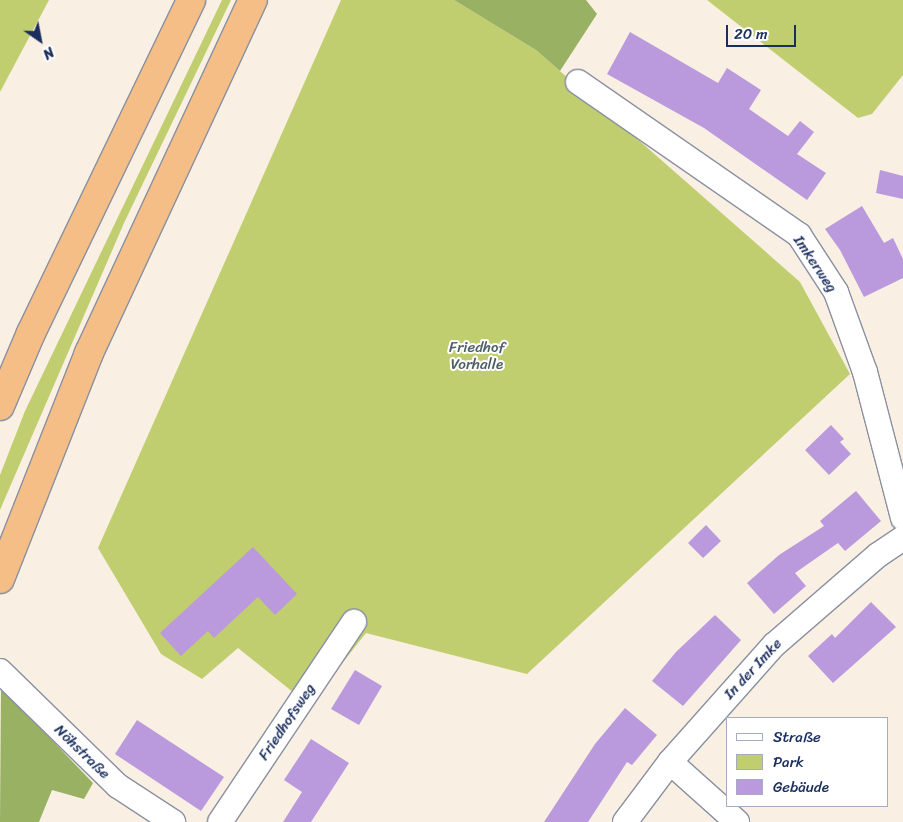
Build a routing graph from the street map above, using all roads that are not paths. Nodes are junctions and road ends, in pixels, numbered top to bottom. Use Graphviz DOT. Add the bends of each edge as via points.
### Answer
graph roads {
  1 [pos="191,0"];
  2 [pos="253,0"];
  3 [pos="578,82"];
  4 [pos="0,406"];
  5 [pos="903,518"];
  6 [pos="903,538"];
  7 [pos="0,579"];
  8 [pos="354,622"];
  9 [pos="0,671"];
  10 [pos="670,762"];
  11 [pos="173,822"];
  12 [pos="220,822"];
  13 [pos="625,822"];
  14 [pos="737,822"];
  1 -- 4 [label="highway" via="31,332"];
  2 -- 7 [label="highway" via="89,353"];
  3 -- 5 [label="street, Imkerweg" via="798,236 836,292 865,372"];
  6 -- 10 [label="street, In der Imke" via="878,555 774,646"];
  8 -- 12 [label="street, Friedhofsweg"];
  9 -- 11 [label="street, Nöhstraße" via="118,786"];
  10 -- 13 [label="street, In der Imke"];
  10 -- 14 [label="street"];
}
